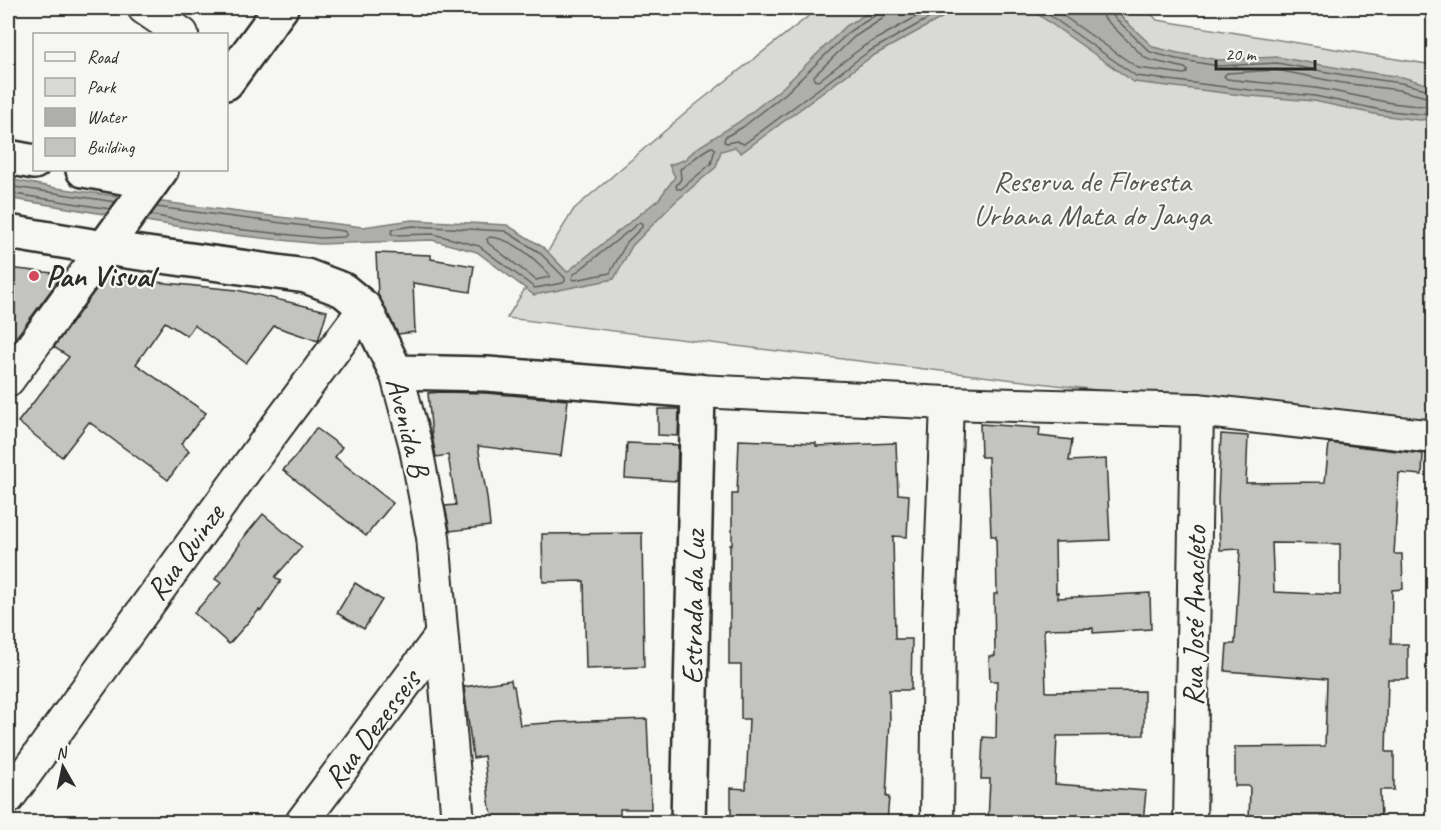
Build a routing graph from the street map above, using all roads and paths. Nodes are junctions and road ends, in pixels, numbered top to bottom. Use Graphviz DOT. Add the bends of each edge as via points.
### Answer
graph roads {
  1 [pos="144,8"];
  2 [pos="281,8"];
  3 [pos="181,33"];
  4 [pos="229,73"];
  5 [pos="8,157"];
  6 [pos="33,162"];
  7 [pos="91,171"];
  8 [pos="154,179"];
  9 [pos="8,232"];
  10 [pos="105,247"];
  11 [pos="365,308"];
  12 [pos="396,372"];
  13 [pos="8,380"];
  14 [pos="698,391"];
  15 [pos="947,403"];
  16 [pos="1197,410"];
  17 [pos="1434,437"];
  18 [pos="441,636"];
  19 [pos="8,798"];
  20 [pos="302,822"];
  21 [pos="458,822"];
  22 [pos="688,822"];
  23 [pos="937,822"];
  24 [pos="1190,822"];
  1 -- 3 [label="street"];
  2 -- 4 [label="main road"];
  5 -- 6 [label="main road"];
  7 -- 8 [label="main road"];
  8 -- 10 [label="main road"];
  9 -- 10 [label="main road, Avenida B"];
  10 -- 11 [label="main road, Avenida B" via="306,276 344,290"];
  10 -- 13 [label="street"];
  11 -- 12 [label="main road, Avenida B"];
  11 -- 19 [label="street, Rua Quinze"];
  12 -- 14 [label="main road" via="487,374"];
  12 -- 18 [label="street, Avenida B" via="415,443 433,537"];
  14 -- 15 [label="street"];
  14 -- 22 [label="main road, Estrada da Luz"];
  15 -- 16 [label="street"];
  15 -- 23 [label="street"];
  16 -- 17 [label="street"];
  16 -- 24 [label="street, Rua José Anacleto"];
  18 -- 20 [label="street, Rua Dezesseis"];
  18 -- 21 [label="street, Avenida B"];
}
